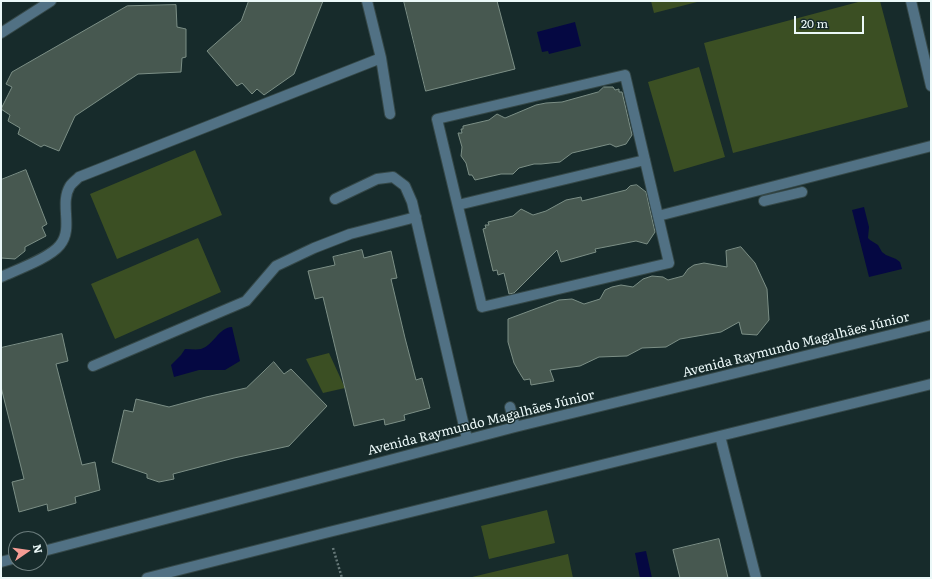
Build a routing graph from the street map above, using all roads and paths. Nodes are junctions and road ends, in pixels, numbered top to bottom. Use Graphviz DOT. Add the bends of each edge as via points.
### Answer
graph roads {
  1 [pos="51,1"];
  2 [pos="367,1"];
  3 [pos="911,1"];
  4 [pos="1,33"];
  5 [pos="381,58"];
  6 [pos="931,86"];
  7 [pos="390,114"];
  8 [pos="931,146"];
  9 [pos="644,160"];
  10 [pos="802,192"];
  11 [pos="335,199"];
  12 [pos="764,201"];
  13 [pos="458,205"];
  14 [pos="658,216"];
  15 [pos="416,217"];
  16 [pos="1,277"];
  17 [pos="931,325"];
  18 [pos="94,366"];
  19 [pos="931,384"];
  20 [pos="510,407"];
  21 [pos="515,427"];
  22 [pos="720,436"];
  23 [pos="468,439"];
  24 [pos="329,532"];
  25 [pos="48,550"];
  26 [pos="147,578"];
  27 [pos="342,578"];
  28 [pos="756,578"];
  1 -- 4 [label="street"];
  2 -- 5 [label="street"];
  3 -- 6 [label="street"];
  5 -- 7 [label="street"];
  5 -- 16 [label="street" via="79,177 70,186 66,201 66,235 60,245 52,253"];
  8 -- 14 [label="street"];
  9 -- 13 [label="street"];
  9 -- 13 [label="street" via="624,75 437,119"];
  9 -- 14 [label="street"];
  10 -- 12 [label="street"];
  11 -- 15 [label="street" via="377,179 393,177 405,186"];
  13 -- 14 [label="street" via="482,307 669,263"];
  15 -- 18 [label="street" via="350,234 314,248 276,266 246,301"];
  15 -- 23 [label="street"];
  17 -- 21 [label="street, Avenida Raymundo Magalhães Júnior"];
  19 -- 22 [label="street"];
  20 -- 21 [label="street"];
  21 -- 23 [label="street, Avenida Raymundo Magalhães Júnior"];
  22 -- 24 [label="street"];
  22 -- 28 [label="street"];
  23 -- 25 [label="street, Avenida Raymundo Magalhães Júnior"];
  24 -- 26 [label="street"];
  24 -- 27 [label="path"];
}
